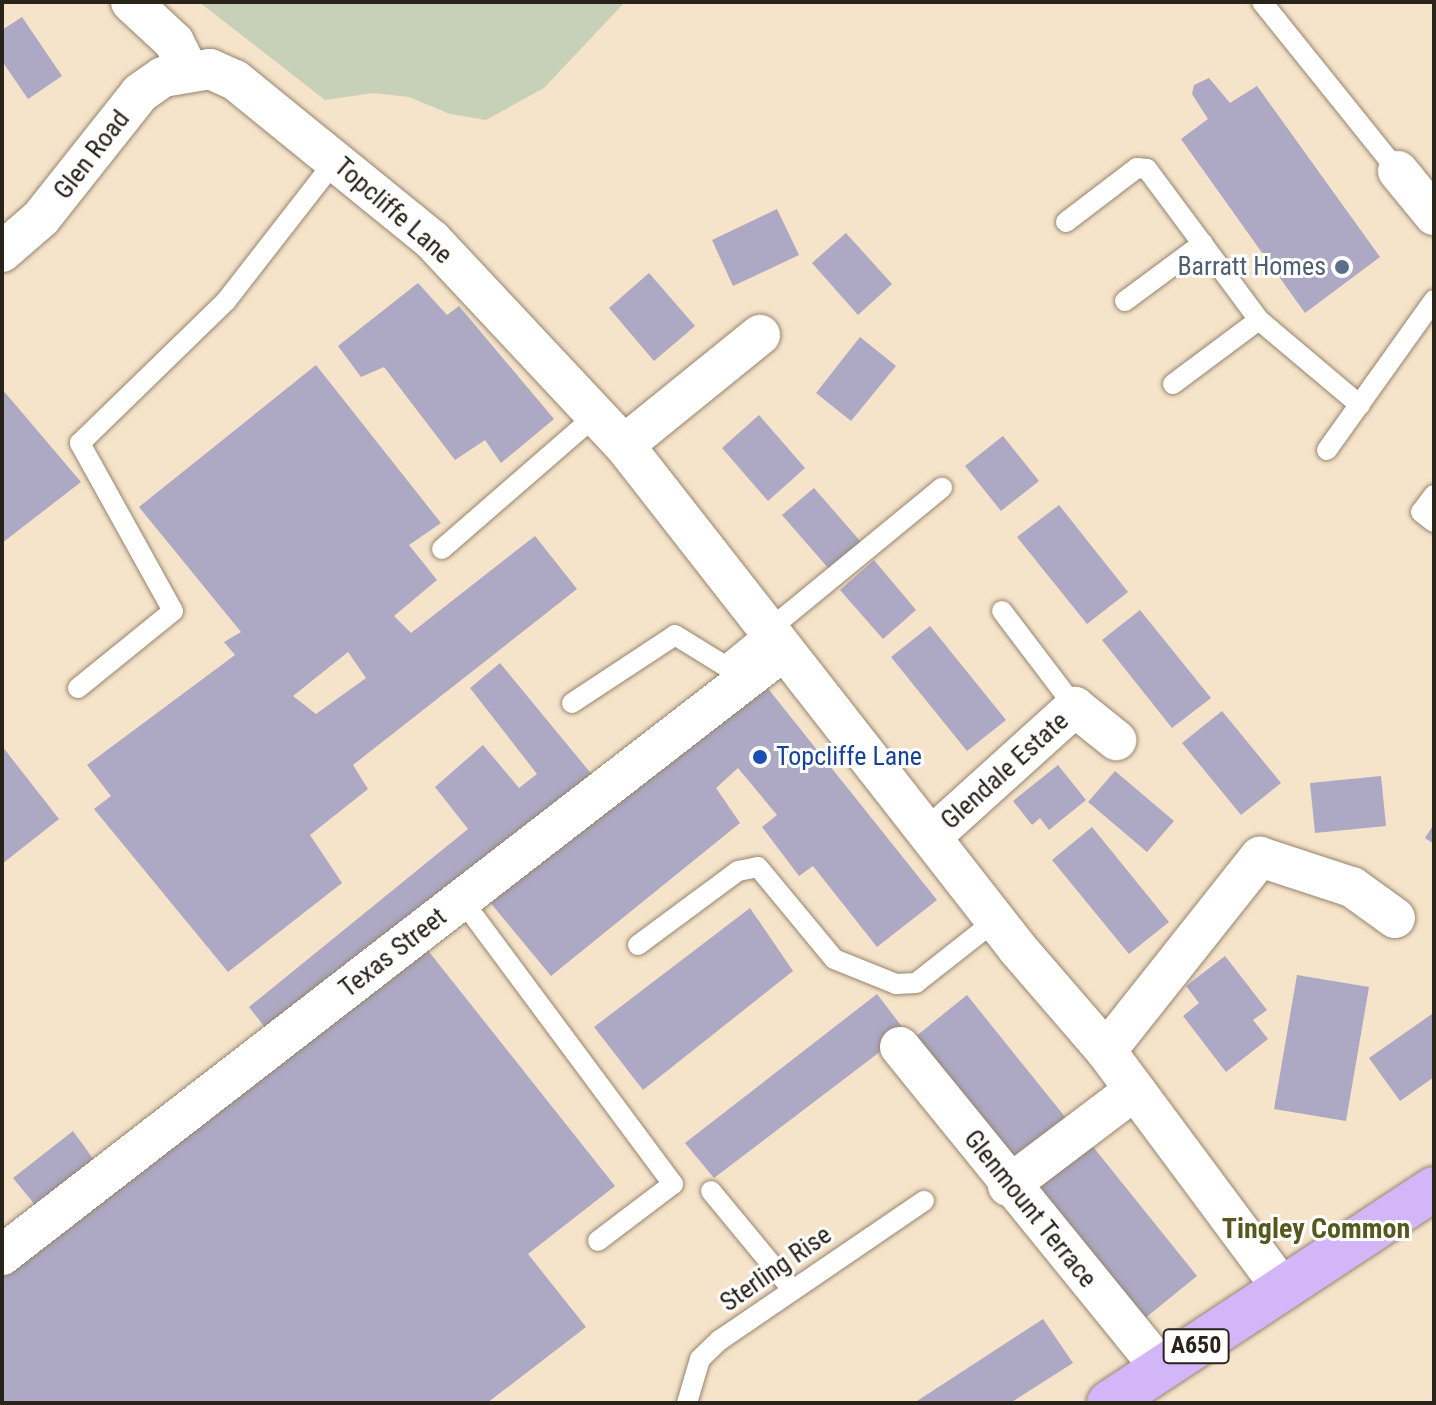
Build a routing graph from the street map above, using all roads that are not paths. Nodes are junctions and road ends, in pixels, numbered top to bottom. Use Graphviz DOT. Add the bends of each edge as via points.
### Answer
graph roads {
  1 [pos="131,2"];
  2 [pos="1262,2"];
  3 [pos="188,69"];
  4 [pos="335,161"];
  5 [pos="1398,171"];
  6 [pos="1434,215"];
  7 [pos="1066,222"];
  8 [pos="1203,243"];
  9 [pos="2,252"];
  10 [pos="1434,300"];
  11 [pos="1125,301"];
  12 [pos="1259,320"];
  13 [pos="760,335"];
  14 [pos="1173,384"];
  15 [pos="1360,405"];
  16 [pos="596,415"];
  17 [pos="624,445"];
  18 [pos="1327,450"];
  19 [pos="942,488"];
  20 [pos="1434,495"];
  21 [pos="1434,522"];
  22 [pos="442,549"];
  23 [pos="1002,611"];
  24 [pos="776,641"];
  25 [pos="78,688"];
  26 [pos="572,703"];
  27 [pos="1075,707"];
  28 [pos="1116,740"];
  29 [pos="931,837"];
  30 [pos="462,900"];
  31 [pos="1395,918"];
  32 [pos="996,920"];
  33 [pos="638,945"];
  34 [pos="900,1047"];
  35 [pos="1106,1051"];
  36 [pos="1135,1090"];
  37 [pos="1008,1186"];
  38 [pos="1434,1189"];
  39 [pos="711,1191"];
  40 [pos="924,1201"];
  41 [pos="598,1241"];
  42 [pos="2,1255"];
  43 [pos="791,1288"];
  44 [pos="1283,1289"];
  45 [pos="1162,1369"];
  46 [pos="687,1403"];
  47 [pos="1109,1403"];
  1 -- 3 [label="street" via="174,42"];
  2 -- 5 [label="lane"];
  3 -- 4 [label="street, Topcliffe Lane" via="210,69 235,80"];
  3 -- 9 [label="street, Glen Road" via="163,77 140,93 41,218"];
  4 -- 16 [label="street, Topcliffe Lane" via="432,240"];
  4 -- 25 [label="lane" via="226,301 80,443 173,611"];
  5 -- 6 [label="street"];
  7 -- 8 [label="lane" via="1142,167"];
  8 -- 11 [label="lane"];
  8 -- 12 [label="lane"];
  10 -- 15 [label="lane"];
  12 -- 14 [label="lane"];
  12 -- 15 [label="lane"];
  13 -- 17 [label="street"];
  15 -- 18 [label="lane"];
  16 -- 17 [label="street, Topcliffe Lane"];
  16 -- 22 [label="lane"];
  17 -- 24 [label="street, Topcliffe Lane"];
  19 -- 24 [label="lane"];
  20 -- 21 [label="lane" via="1421,512"];
  23 -- 27 [label="lane"];
  24 -- 26 [label="lane" via="725,666 675,635"];
  24 -- 29 [label="street, Topcliffe Lane"];
  24 -- 30 [label="street, Texas Street"];
  27 -- 28 [label="street, Glendale Estate"];
  27 -- 29 [label="street, Glendale Estate"];
  29 -- 32 [label="street, Topcliffe Lane"];
  30 -- 41 [label="lane" via="673,1184"];
  30 -- 42 [label="street, Texas Street"];
  31 -- 35 [label="street" via="1352,887 1260,857"];
  32 -- 33 [label="lane" via="916,983 896,984 834,959 758,867 738,871"];
  32 -- 35 [label="street, Topcliffe Lane"];
  34 -- 37 [label="street, Glenmount Terrace"];
  35 -- 36 [label="street, Topcliffe Lane"];
  36 -- 37 [label="street"];
  36 -- 44 [label="street, Topcliffe Lane"];
  37 -- 45 [label="street, Glenmount Terrace"];
  38 -- 44 [label="main road, A650"];
  39 -- 43 [label="lane"];
  40 -- 43 [label="lane, Sterling Rise"];
  43 -- 46 [label="lane, Sterling Rise" via="700,1359"];
  44 -- 45 [label="main road, A650"];
  45 -- 47 [label="main road, A650"];
}
